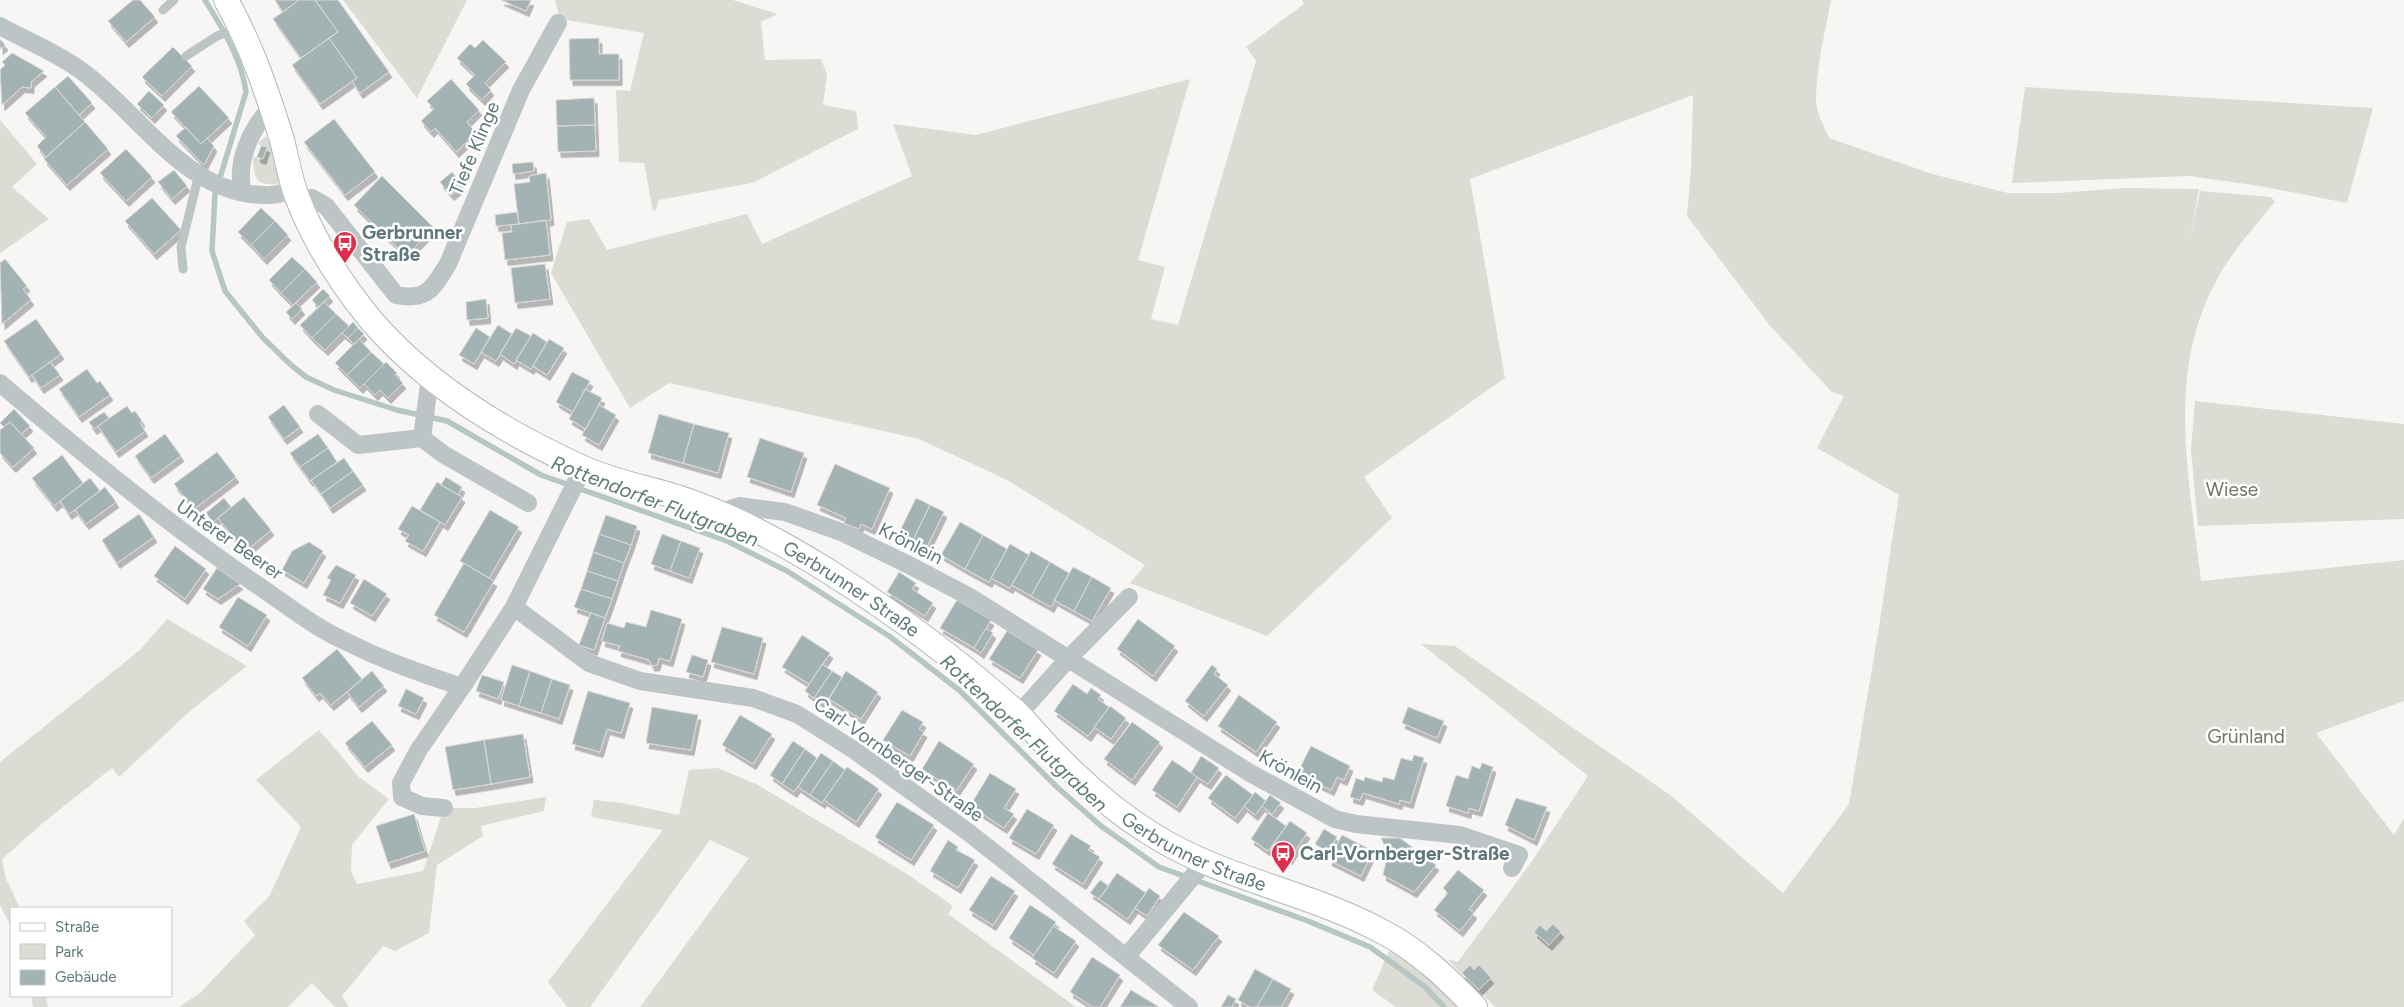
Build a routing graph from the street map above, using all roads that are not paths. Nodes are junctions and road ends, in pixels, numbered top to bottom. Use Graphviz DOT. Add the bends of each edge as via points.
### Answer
graph roads {
  1 [pos="174,0"];
  2 [pos="226,0"];
  3 [pos="163,10"];
  4 [pos="558,23"];
  5 [pos="0,26"];
  6 [pos="237,28"];
  7 [pos="186,56"];
  8 [pos="272,107"];
  9 [pos="203,177"];
  10 [pos="235,191"];
  11 [pos="296,195"];
  12 [pos="183,269"];
  13 [pos="0,383"];
  14 [pos="428,389"];
  15 [pos="318,414"];
  16 [pos="423,433"];
  17 [pos="583,468"];
  18 [pos="528,503"];
  19 [pos="721,512"];
  20 [pos="1129,597"];
  21 [pos="514,607"];
  22 [pos="1068,659"];
  23 [pos="462,687"];
  24 [pos="1018,715"];
  25 [pos="444,808"];
  26 [pos="1520,856"];
  27 [pos="1204,863"];
  28 [pos="1126,958"];
  29 [pos="1189,1007"];
  30 [pos="1475,1007"];
  1 -- 3 [label="lane"];
  2 -- 6 [label="street, Gerbrunner Straße"];
  4 -- 11 [label="street, Tiefe Klinge" via="522,90 448,264 432,289 414,298 396,295 326,206 312,198"];
  5 -- 9 [label="street, Tiefe Klinge" via="83,72"];
  6 -- 7 [label="lane" via="217,36"];
  6 -- 8 [label="street, Gerbrunner Straße" via="260,71"];
  8 -- 10 [label="street" via="252,131"];
  8 -- 11 [label="street, Gerbrunner Straße"];
  9 -- 10 [label="street, Tiefe Klinge"];
  9 -- 12 [label="lane" via="181,247"];
  10 -- 11 [label="street, Tiefe Klinge" via="265,196"];
  11 -- 14 [label="street, Gerbrunner Straße" via="334,272"];
  13 -- 23 [label="street, Unterer Beerer" via="106,474 282,602 347,643"];
  14 -- 16 [label="street"];
  14 -- 17 [label="street, Gerbrunner Straße" via="465,403 512,432"];
  15 -- 16 [label="street" via="358,445"];
  16 -- 18 [label="street" via="443,454"];
  17 -- 19 [label="street, Gerbrunner Straße" via="628,485"];
  17 -- 21 [label="street"];
  19 -- 22 [label="street, Krönlein" via="739,506 785,512 841,532 970,597"];
  19 -- 24 [label="street, Gerbrunner Straße" via="772,538 866,597 942,650"];
  20 -- 22 [label="street"];
  21 -- 23 [label="street"];
  21 -- 28 [label="street, Carl-Vornberger-Straße" via="589,663 640,681 753,698 797,714 854,750 968,832"];
  22 -- 24 [label="street"];
  22 -- 26 [label="street, Krönlein" via="1250,773 1335,819 1460,835"];
  23 -- 25 [label="street" via="418,751 401,783 402,797 422,806"];
  24 -- 27 [label="street, Gerbrunner Straße" via="1096,795 1131,822"];
  27 -- 28 [label="street"];
  27 -- 30 [label="street, Gerbrunner Straße" via="1382,931 1432,963"];
  28 -- 29 [label="street, Carl-Vornberger-Straße"];
}
